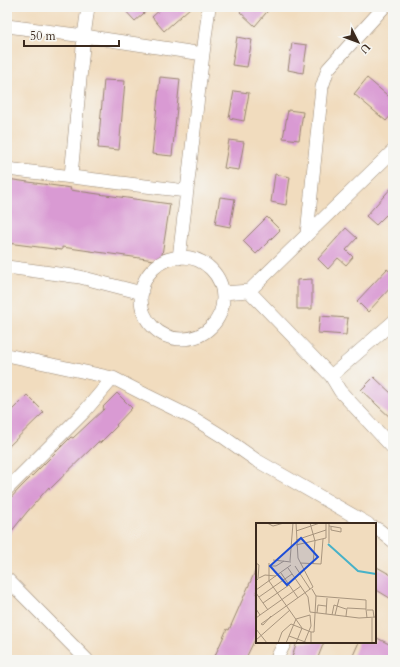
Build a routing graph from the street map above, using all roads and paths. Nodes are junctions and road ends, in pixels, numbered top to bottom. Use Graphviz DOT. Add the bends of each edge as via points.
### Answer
graph roads {
  1 [pos="88,7"];
  2 [pos="209,7"];
  3 [pos="384,7"];
  4 [pos="7,26"];
  5 [pos="84,36"];
  6 [pos="203,54"];
  7 [pos="393,151"];
  8 [pos="7,169"];
  9 [pos="71,176"];
  10 [pos="186,191"];
  11 [pos="306,234"];
  12 [pos="179,258"];
  13 [pos="7,267"];
  14 [pos="249,291"];
  15 [pos="142,293"];
  16 [pos="223,293"];
  17 [pos="391,328"];
  18 [pos="7,355"];
  19 [pos="331,376"];
  20 [pos="113,378"];
  21 [pos="393,448"];
  22 [pos="7,489"];
  23 [pos="365,523"];
  24 [pos="376,529"];
  25 [pos="393,541"];
  26 [pos="7,579"];
  27 [pos="284,643"];
  28 [pos="87,660"];
  29 [pos="276,660"];
  1 -- 5 [label="street"];
  2 -- 6 [label="street"];
  3 -- 11 [label="street" via="328,69 322,87"];
  4 -- 5 [label="street"];
  5 -- 6 [label="street"];
  5 -- 9 [label="street"];
  6 -- 10 [label="street"];
  7 -- 11 [label="street"];
  8 -- 9 [label="street"];
  9 -- 10 [label="street"];
  10 -- 12 [label="street"];
  11 -- 14 [label="street"];
  12 -- 15 [label="street" via="167,261 156,268 148,276"];
  12 -- 16 [label="street" via="194,259 210,268 219,279"];
  13 -- 15 [label="street" via="80,277"];
  14 -- 16 [label="street"];
  14 -- 19 [label="street"];
  15 -- 16 [label="street" via="145,316 154,328 171,338 186,339 211,328 222,308"];
  17 -- 19 [label="street"];
  18 -- 20 [label="street"];
  19 -- 21 [label="street" via="340,390"];
  20 -- 22 [label="street" via="84,412"];
  20 -- 23 [label="street" via="193,418 256,460"];
  24 -- 25 [label="street"];
  26 -- 28 [label="street"];
  27 -- 29 [label="street"];
}
